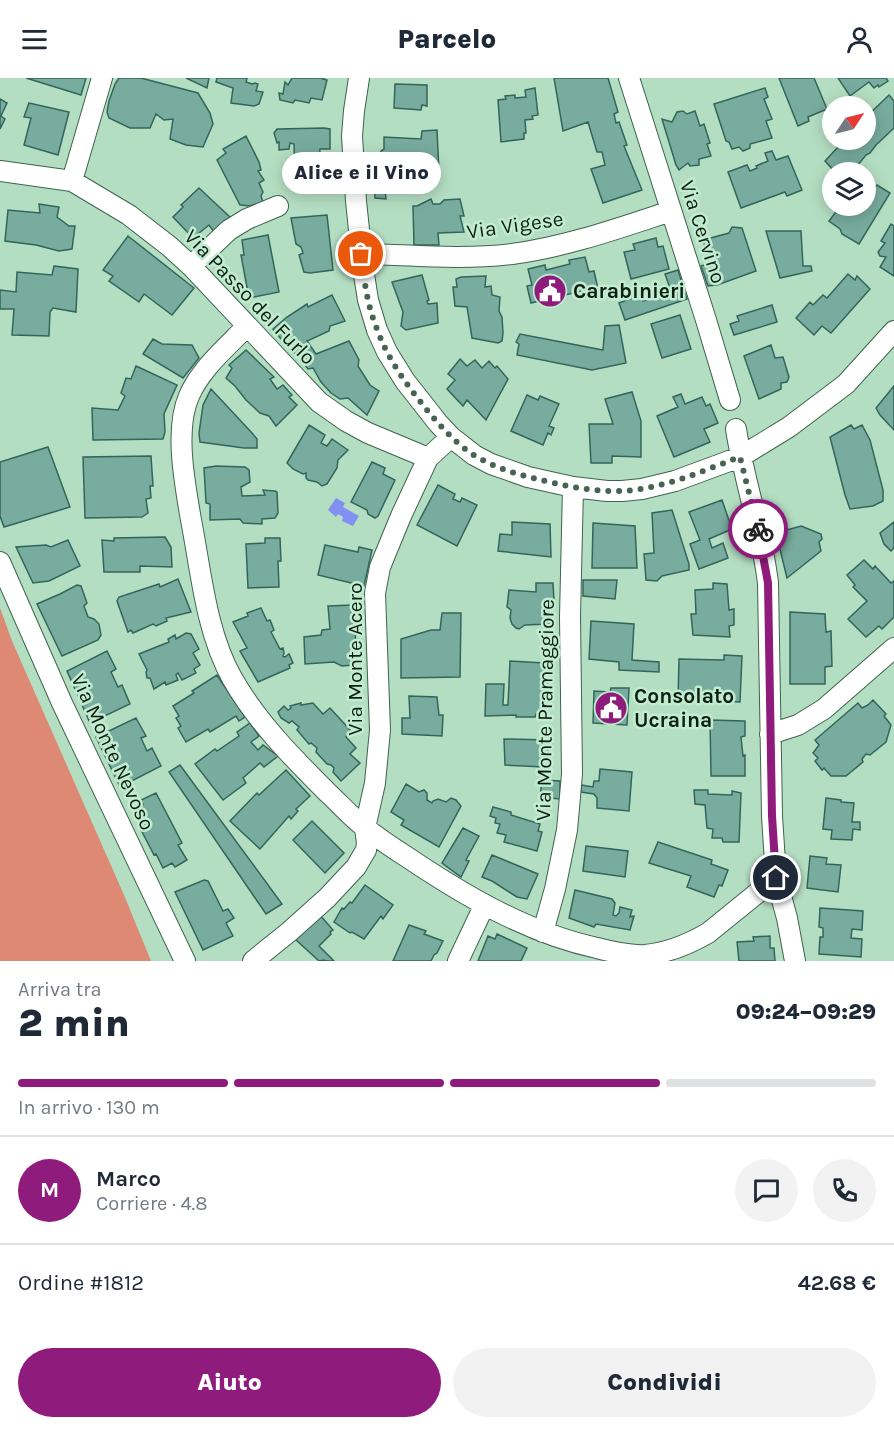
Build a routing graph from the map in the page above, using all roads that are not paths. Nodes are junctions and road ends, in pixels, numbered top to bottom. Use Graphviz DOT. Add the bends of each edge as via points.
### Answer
graph roads {
  1 [pos="102,78"];
  2 [pos="359,78"];
  3 [pos="629,78"];
  4 [pos="0,171"];
  5 [pos="72,182"];
  6 [pos="278,206"];
  7 [pos="671,211"];
  8 [pos="361,254"];
  9 [pos="191,266"];
  10 [pos="247,326"];
  11 [pos="894,331"];
  12 [pos="730,400"];
  13 [pos="736,429"];
  14 [pos="451,437"];
  15 [pos="740,457"];
  16 [pos="428,458"];
  17 [pos="573,487"];
  18 [pos="0,562"];
  19 [pos="894,648"];
  20 [pos="770,734"];
  21 [pos="365,828"];
  22 [pos="776,878"];
  23 [pos="484,906"];
  24 [pos="543,932"];
  25 [pos="185,961"];
  26 [pos="253,961"];
  27 [pos="458,961"];
  28 [pos="795,961"];
  1 -- 5 [label="street"];
  2 -- 8 [label="street" via="352,136"];
  3 -- 7 [label="street, Via Cervino"];
  4 -- 5 [label="street, Via Passo del Furlo"];
  5 -- 9 [label="street, Via Passo del Furlo" via="129,215"];
  6 -- 9 [label="street" via="234,226"];
  7 -- 8 [label="street, Via Vigese" via="596,235 511,254"];
  7 -- 12 [label="street, Via Cervino"];
  8 -- 14 [label="street" via="372,316 384,347 405,381"];
  9 -- 10 [label="street, Via Passo del Furlo"];
  10 -- 16 [label="street, Via Passo del Furlo" via="324,406 368,433"];
  10 -- 21 [label="street" via="201,375 189,394 183,415 185,488 209,614 226,666 245,699 297,762"];
  11 -- 15 [label="street" via="846,384 789,427"];
  13 -- 15 [label="street"];
  14 -- 16 [label="street, Via Monte Acero"];
  14 -- 17 [label="street" via="491,464"];
  15 -- 17 [label="street" via="642,489"];
  15 -- 20 [label="street" via="768,583"];
  16 -- 21 [label="street, Via Monte Acero" via="380,567 376,588 380,730 375,783"];
  17 -- 24 [label="street, Via Monte Pramaggiore" via="572,774 567,830"];
  18 -- 25 [label="street, Via Monte Nevoso"];
  19 -- 20 [label="street" via="824,709 798,725"];
  20 -- 22 [label="street"];
  21 -- 23 [label="street"];
  21 -- 26 [label="street, Via Monte Acero" via="366,850 356,867 312,913"];
  22 -- 24 [label="street" via="708,933 664,951 645,955 608,951"];
  22 -- 28 [label="street"];
  23 -- 24 [label="street"];
  23 -- 27 [label="street"];
}
